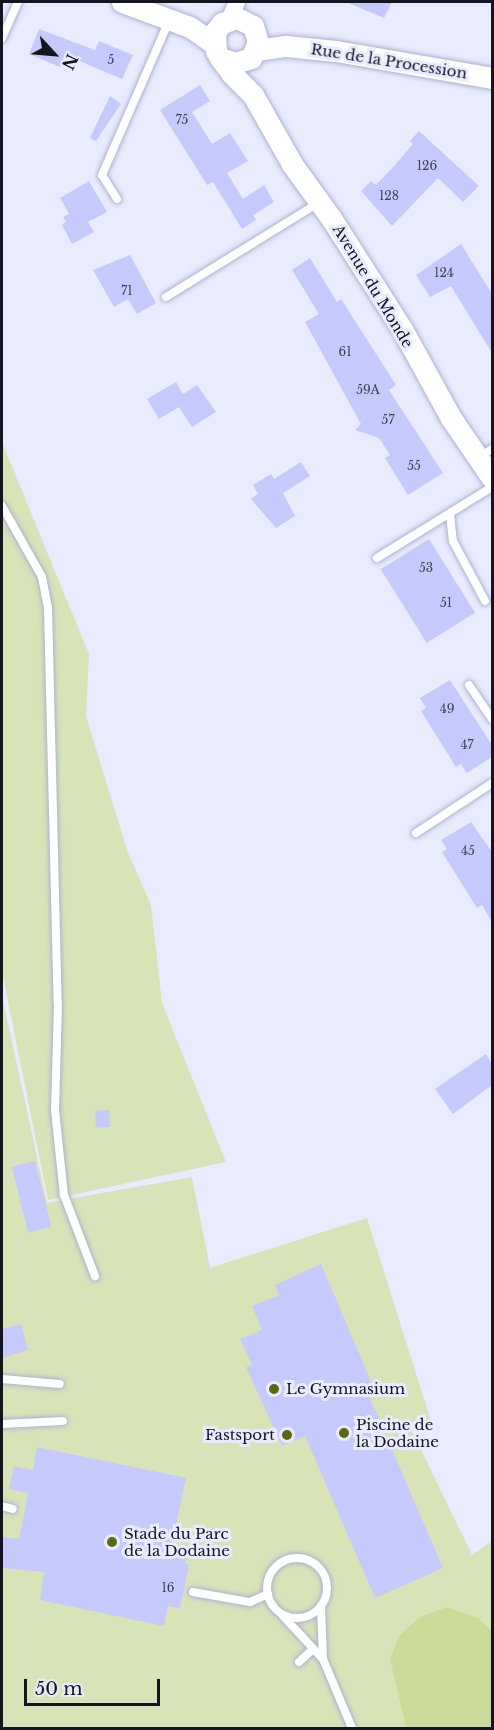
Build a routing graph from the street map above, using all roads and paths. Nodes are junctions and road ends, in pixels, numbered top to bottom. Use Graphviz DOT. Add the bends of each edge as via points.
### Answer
graph roads {
  1 [pos="18,2"];
  2 [pos="122,2"];
  3 [pos="169,21"];
  4 [pos="242,26"];
  5 [pos="190,27"];
  6 [pos="2,38"];
  7 [pos="217,51"];
  8 [pos="492,78"];
  9 [pos="253,95"];
  10 [pos="117,199"];
  11 [pos="318,202"];
  12 [pos="166,297"];
  13 [pos="485,454"];
  14 [pos="492,478"];
  15 [pos="492,487"];
  16 [pos="2,507"];
  17 [pos="450,514"];
  18 [pos="377,558"];
  19 [pos="485,601"];
  20 [pos="469,684"];
  21 [pos="492,718"];
  22 [pos="492,783"];
  23 [pos="416,833"];
  24 [pos="95,1276"];
  25 [pos="2,1379"];
  26 [pos="60,1384"];
  27 [pos="63,1421"];
  28 [pos="2,1424"];
  29 [pos="2,1506"];
  30 [pos="13,1509"];
  31 [pos="193,1592"];
  32 [pos="267,1594"];
  33 [pos="321,1606"];
  34 [pos="279,1612"];
  35 [pos="313,1649"];
  36 [pos="323,1659"];
  37 [pos="296,1665"];
  38 [pos="352,1728"];
  1 -- 6 [label="lane"];
  2 -- 3 [label="street"];
  3 -- 5 [label="street"];
  3 -- 10 [label="lane" via="102,175"];
  4 -- 5 [label="street"];
  4 -- 7 [label="street"];
  4 -- 7 [label="street" via="235,63"];
  4 -- 8 [label="street, Rue de la Procession" via="286,46"];
  4 -- 9 [label="street, Avenue du Monde"];
  5 -- 7 [label="street, Avenue du Monde"];
  7 -- 9 [label="street, Avenue du Monde"];
  9 -- 11 [label="street, Avenue du Monde"];
  11 -- 12 [label="lane"];
  11 -- 13 [label="street, Avenue du Monde" via="402,329 424,373"];
  13 -- 14 [label="street, Avenue du Monde"];
  15 -- 17 [label="lane"];
  16 -- 24 [label="lane" via="42,578 48,609 58,1004 55,1110 64,1196"];
  17 -- 18 [label="lane"];
  17 -- 19 [label="lane" via="453,541"];
  20 -- 21 [label="lane"];
  22 -- 23 [label="lane"];
  25 -- 26 [label="lane"];
  27 -- 28 [label="lane"];
  29 -- 30 [label="lane"];
  31 -- 32 [label="lane" via="250,1602"];
  32 -- 33 [label="lane" via="275,1567 283,1561 303,1558 319,1567 326,1578 326,1596"];
  32 -- 34 [label="lane"];
  33 -- 34 [label="lane" via="299,1618"];
  33 -- 36 [label="lane"];
  34 -- 35 [label="lane"];
  35 -- 36 [label="lane"];
  35 -- 37 [label="lane"];
  36 -- 38 [label="lane"];
}
